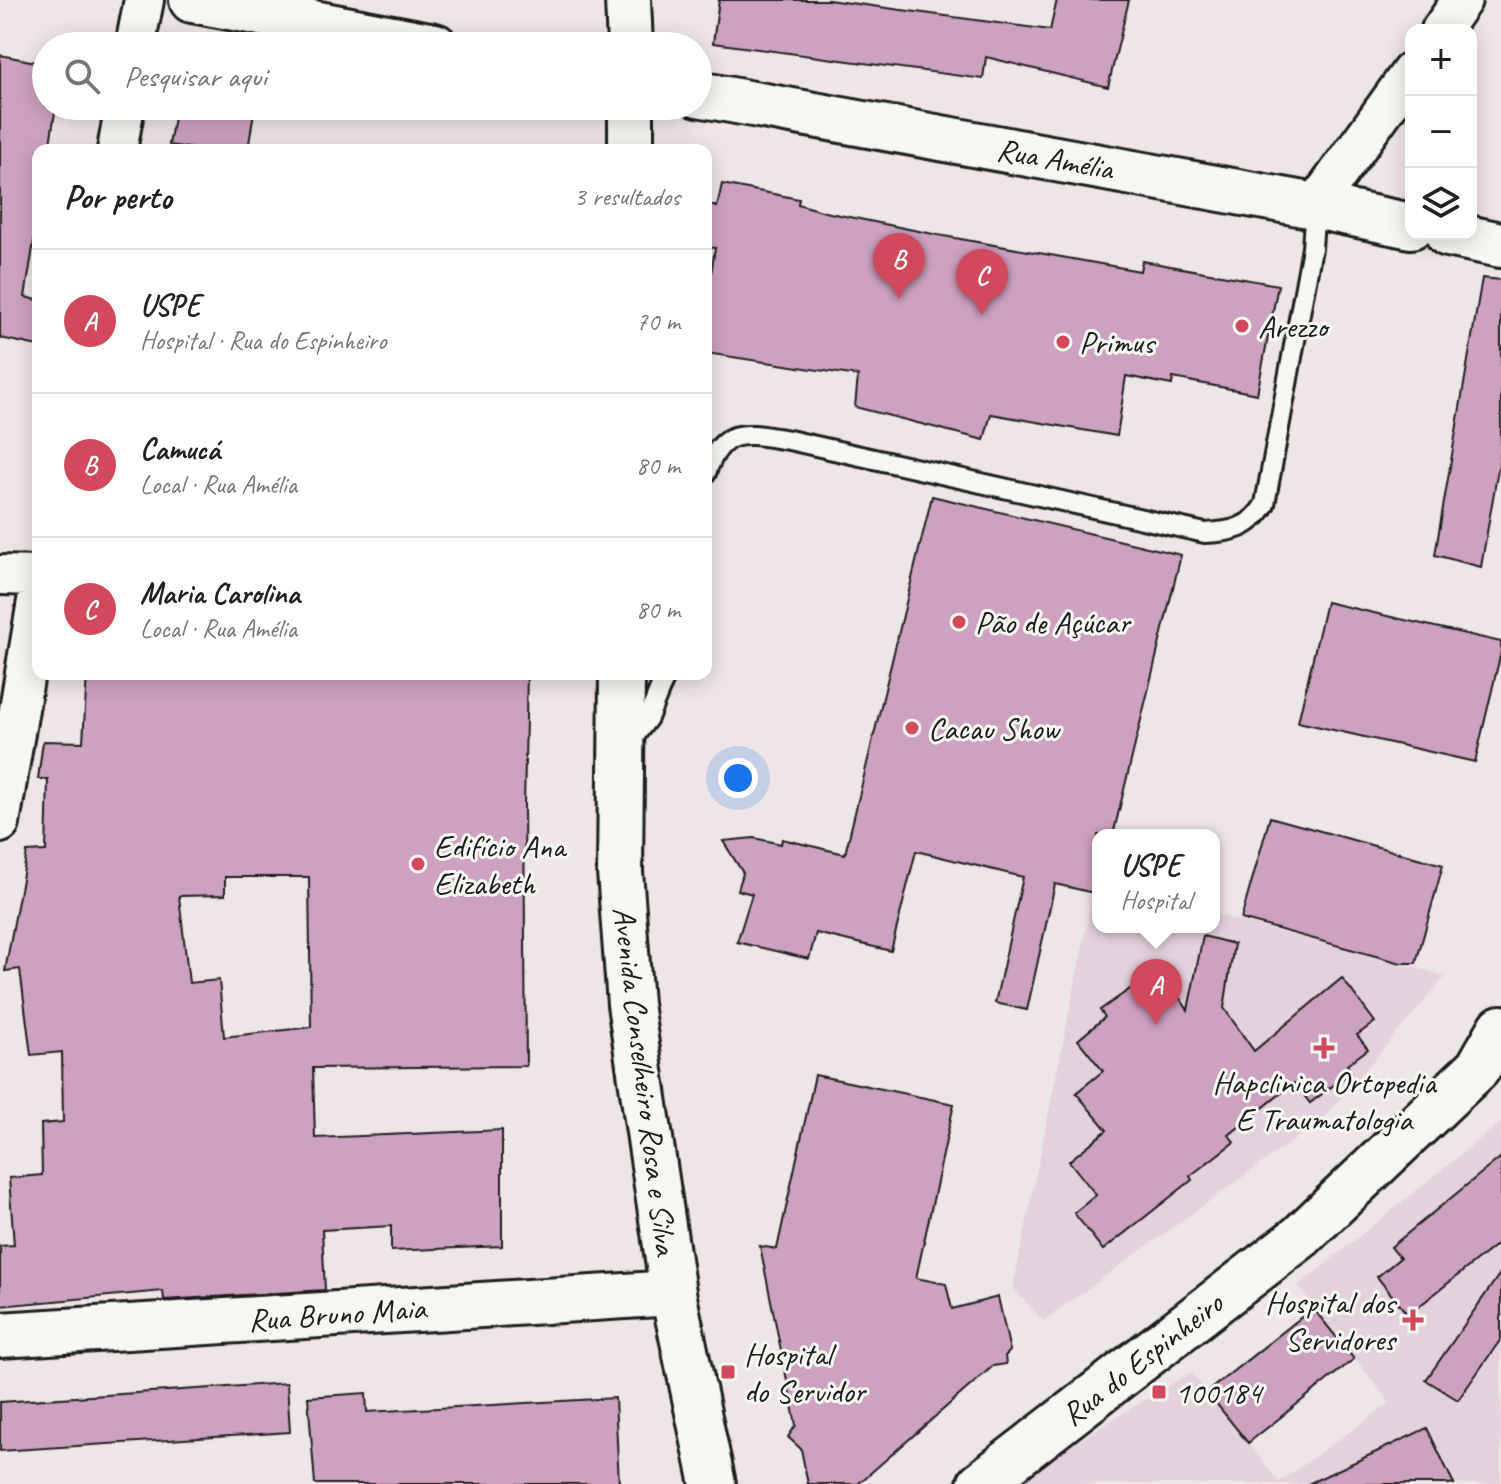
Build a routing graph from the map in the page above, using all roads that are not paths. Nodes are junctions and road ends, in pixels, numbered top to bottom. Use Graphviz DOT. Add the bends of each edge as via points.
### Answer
graph roads {
  1 [pos="144,0"];
  2 [pos="192,0"];
  3 [pos="628,0"];
  4 [pos="1462,0"];
  5 [pos="1445,24"];
  6 [pos="138,32"];
  7 [pos="361,32"];
  8 [pos="629,32"];
  9 [pos="1405,80"];
  10 [pos="712,97"];
  11 [pos="122,120"];
  12 [pos="631,120"];
  13 [pos="118,144"];
  14 [pos="631,144"];
  15 [pos="1315,206"];
  16 [pos="1405,225"];
  17 [pos="1477,240"];
  18 [pos="1501,245"];
  19 [pos="712,455"];
  20 [pos="0,575"];
  21 [pos="32,576"];
  22 [pos="32,631"];
  23 [pos="622,680"];
  24 [pos="664,680"];
  25 [pos="621,754"];
  26 [pos="0,823"];
  27 [pos="1501,1028"];
  28 [pos="673,1293"];
  29 [pos="0,1335"];
  30 [pos="713,1484"];
  31 [pos="980,1484"];
  1 -- 6 [label="street"];
  2 -- 7 [label="main road"];
  3 -- 8 [label="main road"];
  4 -- 5 [label="street"];
  9 -- 15 [label="street"];
  10 -- 15 [label="main road, Rua Amélia"];
  11 -- 13 [label="street"];
  12 -- 14 [label="main road"];
  15 -- 16 [label="main road, Rua Amélia"];
  15 -- 19 [label="lane" via="1265,504 1247,526 1205,533 743,433"];
  17 -- 18 [label="main road"];
  20 -- 21 [label="street"];
  22 -- 26 [label="street"];
  23 -- 25 [label="main road, Avenida Conselheiro Rosa e Silva"];
  24 -- 25 [label="lane" via="648,718"];
  25 -- 28 [label="main road, Avenida Conselheiro Rosa e Silva" via="620,872 630,1004"];
  27 -- 31 [label="main road, Rua do Espinheiro" via="1478,1068 1300,1237"];
  28 -- 29 [label="main road, Rua Bruno Maia"];
  28 -- 30 [label="main road, Avenida Conselheiro Rosa e Silva"];
}
